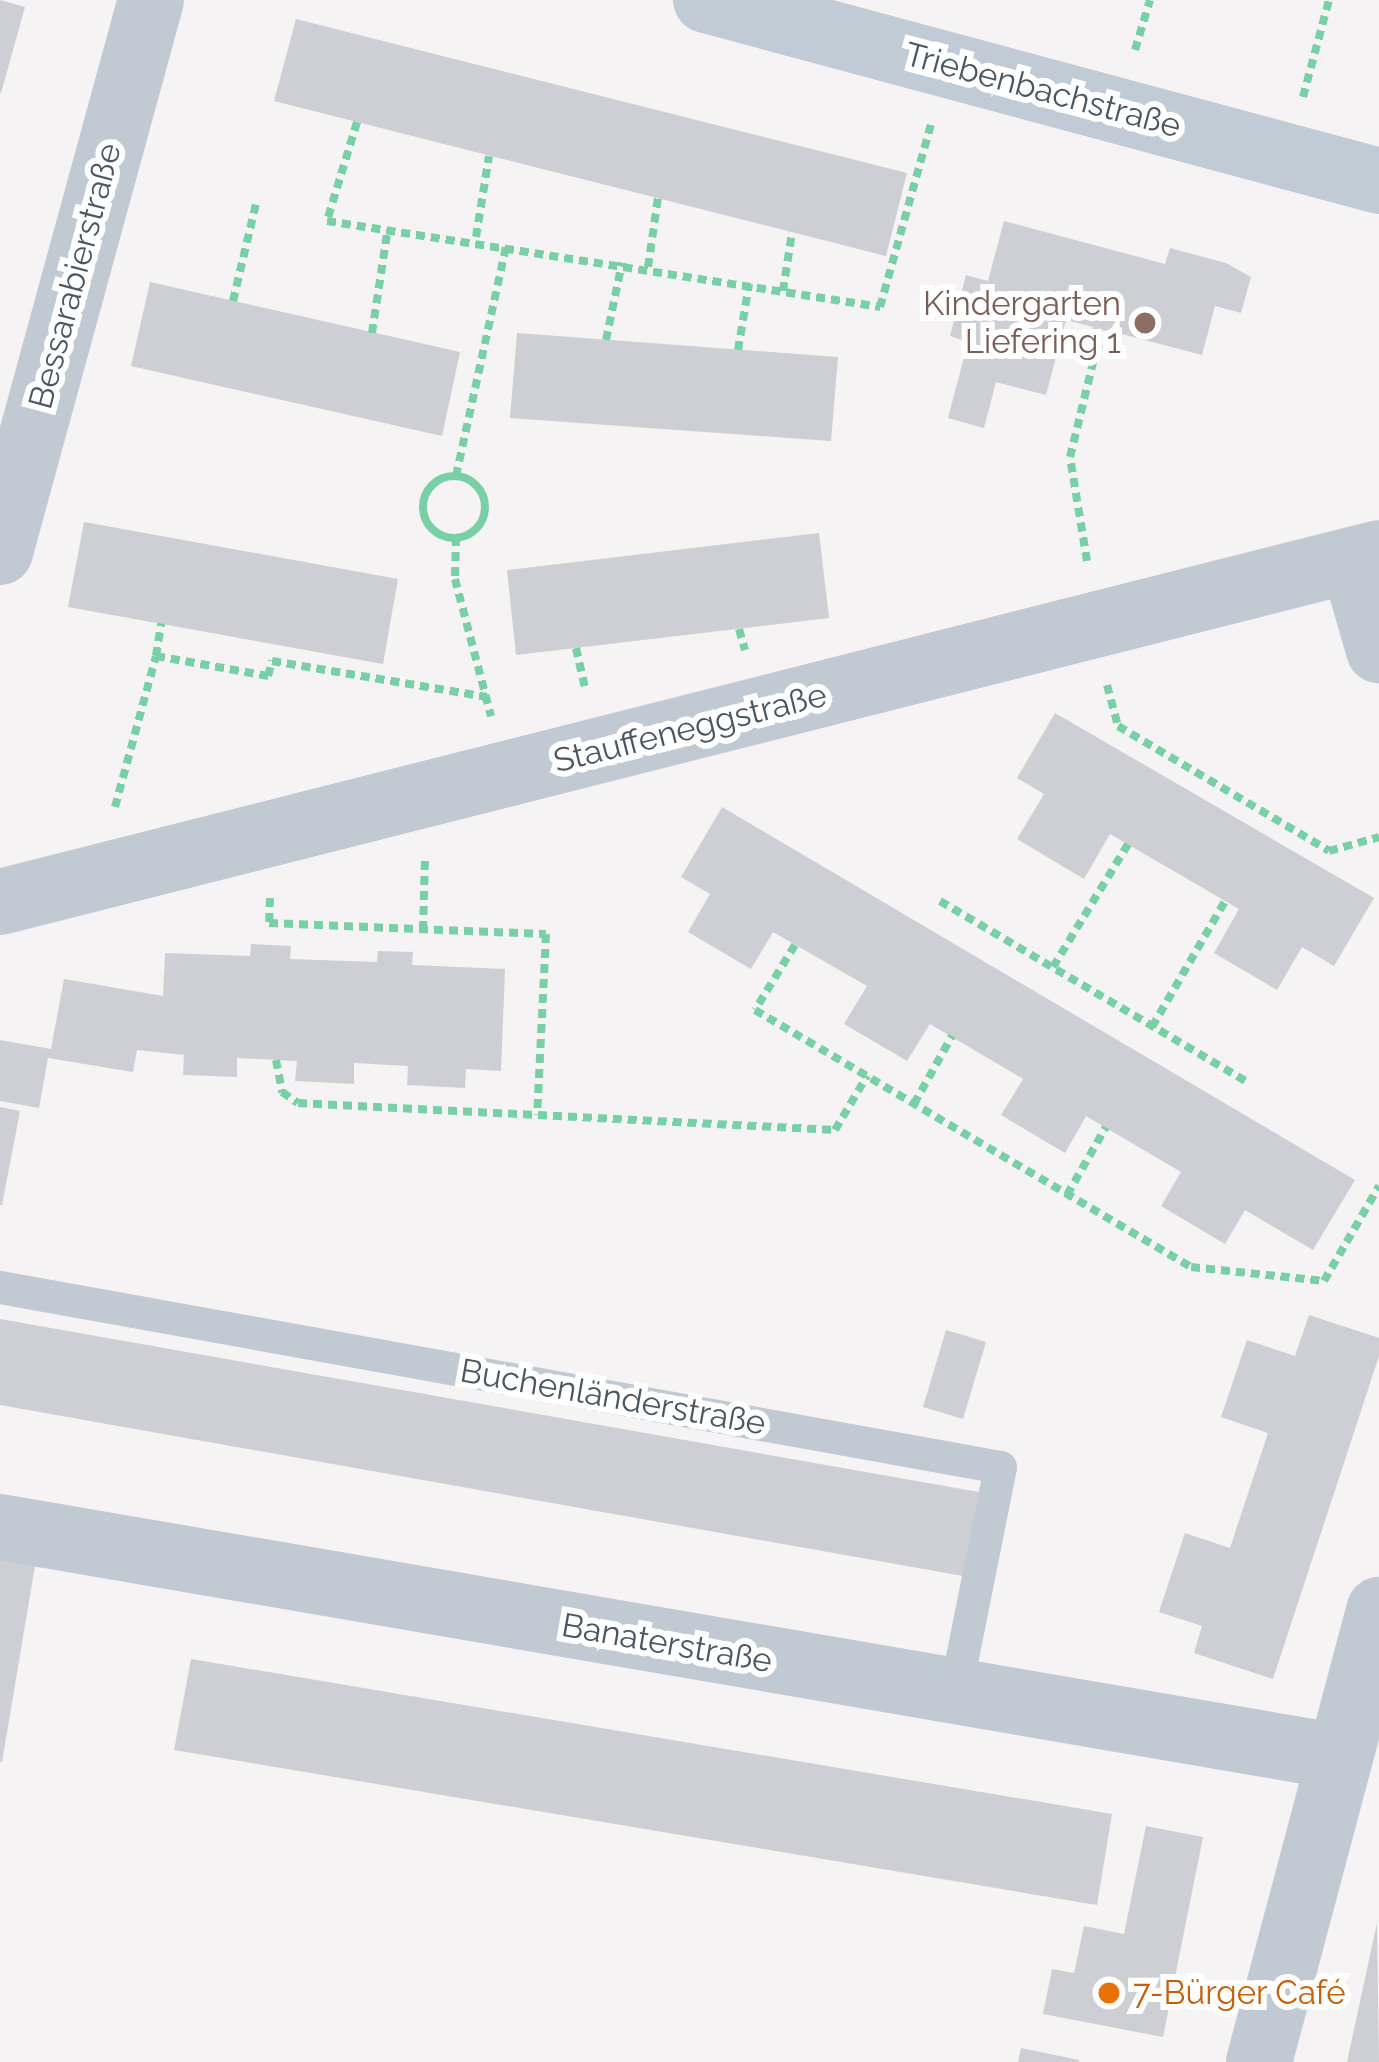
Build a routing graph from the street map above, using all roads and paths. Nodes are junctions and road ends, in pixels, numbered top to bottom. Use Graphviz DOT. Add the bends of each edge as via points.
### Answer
graph roads {
  1 [pos="151,0"];
  2 [pos="706,0"];
  3 [pos="1329,0"];
  4 [pos="948,65"];
  5 [pos="1297,121"];
  6 [pos="357,122"];
  7 [pos="489,155"];
  8 [pos="1379,181"];
  9 [pos="658,198"];
  10 [pos="256,204"];
  11 [pos="792,232"];
  12 [pos="387,234"];
  13 [pos="476,238"];
  14 [pos="507,243"];
  15 [pos="622,262"];
  16 [pos="648,267"];
  17 [pos="749,284"];
  18 [pos="783,291"];
  19 [pos="233,301"];
  20 [pos="372,333"];
  21 [pos="606,340"];
  22 [pos="1097,346"];
  23 [pos="738,350"];
  24 [pos="456,476"];
  25 [pos="456,537"];
  26 [pos="0,552"];
  27 [pos="1366,557"];
  28 [pos="161,623"];
  29 [pos="1099,624"];
  30 [pos="294,647"];
  31 [pos="1379,650"];
  32 [pos="155,656"];
  33 [pos="293,664"];
  34 [pos="487,697"];
  35 [pos="506,774"];
  36 [pos="273,834"];
  37 [pos="1379,837"];
  38 [pos="1128,844"];
  39 [pos="96,878"];
  40 [pos="1225,901"];
  41 [pos="0,902"];
  42 [pos="940,902"];
  43 [pos="795,945"];
  44 [pos="1053,967"];
  45 [pos="1152,1027"];
  46 [pos="952,1036"];
  47 [pos="276,1060"];
  48 [pos="866,1076"];
  49 [pos="1247,1082"];
  50 [pos="914,1104"];
  51 [pos="537,1115"];
  52 [pos="1106,1127"];
  53 [pos="1379,1186"];
  54 [pos="1067,1195"];
  55 [pos="0,1286"];
  56 [pos="0,1527"];
  57 [pos="1379,1610"];
  58 [pos="955,1693"];
  59 [pos="1334,1756"];
  60 [pos="1258,2062"];
  1 -- 26 [label="street, Bessarabierstraße"];
  2 -- 4 [label="street, Triebenbachstraße"];
  3 -- 5 [label="path"];
  4 -- 8 [label="street, Triebenbachstraße"];
  4 -- 18 [label="path" via="880,308"];
  6 -- 12 [label="path" via="327,221"];
  7 -- 13 [label="path"];
  9 -- 16 [label="path"];
  10 -- 19 [label="path"];
  11 -- 18 [label="path"];
  12 -- 13 [label="path"];
  12 -- 20 [label="path"];
  13 -- 14 [label="path"];
  14 -- 15 [label="path"];
  14 -- 24 [label="path"];
  15 -- 16 [label="path"];
  15 -- 21 [label="path"];
  16 -- 17 [label="path"];
  17 -- 18 [label="path"];
  17 -- 23 [label="path"];
  22 -- 29 [label="path" via="1070,493"];
  24 -- 25 [label="path" via="474,483 485,511"];
  24 -- 25 [label="path" via="436,481 423,507 429,526"];
  25 -- 34 [label="path" via="453,567"];
  27 -- 29 [label="street, Stauffeneggstraße"];
  27 -- 31 [label="street"];
  28 -- 32 [label="path"];
  29 -- 35 [label="street, Stauffeneggstraße"];
  29 -- 37 [label="path" via="1118,726 1329,851"];
  30 -- 33 [label="path"];
  32 -- 33 [label="path" via="268,676 272,661"];
  32 -- 39 [label="path"];
  33 -- 34 [label="path"];
  34 -- 35 [label="path"];
  35 -- 36 [label="street, Stauffeneggstraße"];
  36 -- 39 [label="street, Stauffeneggstraße"];
  36 -- 51 [label="path" via="269,923 546,934"];
  38 -- 44 [label="path"];
  39 -- 41 [label="street, Stauffeneggstraße"];
  40 -- 45 [label="path"];
  42 -- 44 [label="path"];
  43 -- 48 [label="path" via="755,1010"];
  44 -- 45 [label="path"];
  45 -- 49 [label="path"];
  46 -- 50 [label="path"];
  47 -- 51 [label="path" via="282,1092 298,1103"];
  48 -- 50 [label="path"];
  48 -- 51 [label="path" via="835,1130"];
  50 -- 54 [label="path"];
  52 -- 54 [label="path"];
  53 -- 54 [label="path" via="1324,1281 1191,1268"];
  55 -- 58 [label="lane, Buchenländerstraße" via="1000,1467"];
  56 -- 58 [label="street, Banaterstraße"];
  57 -- 59 [label="street"];
  58 -- 59 [label="street, Banaterstraße"];
  59 -- 60 [label="street"];
}
